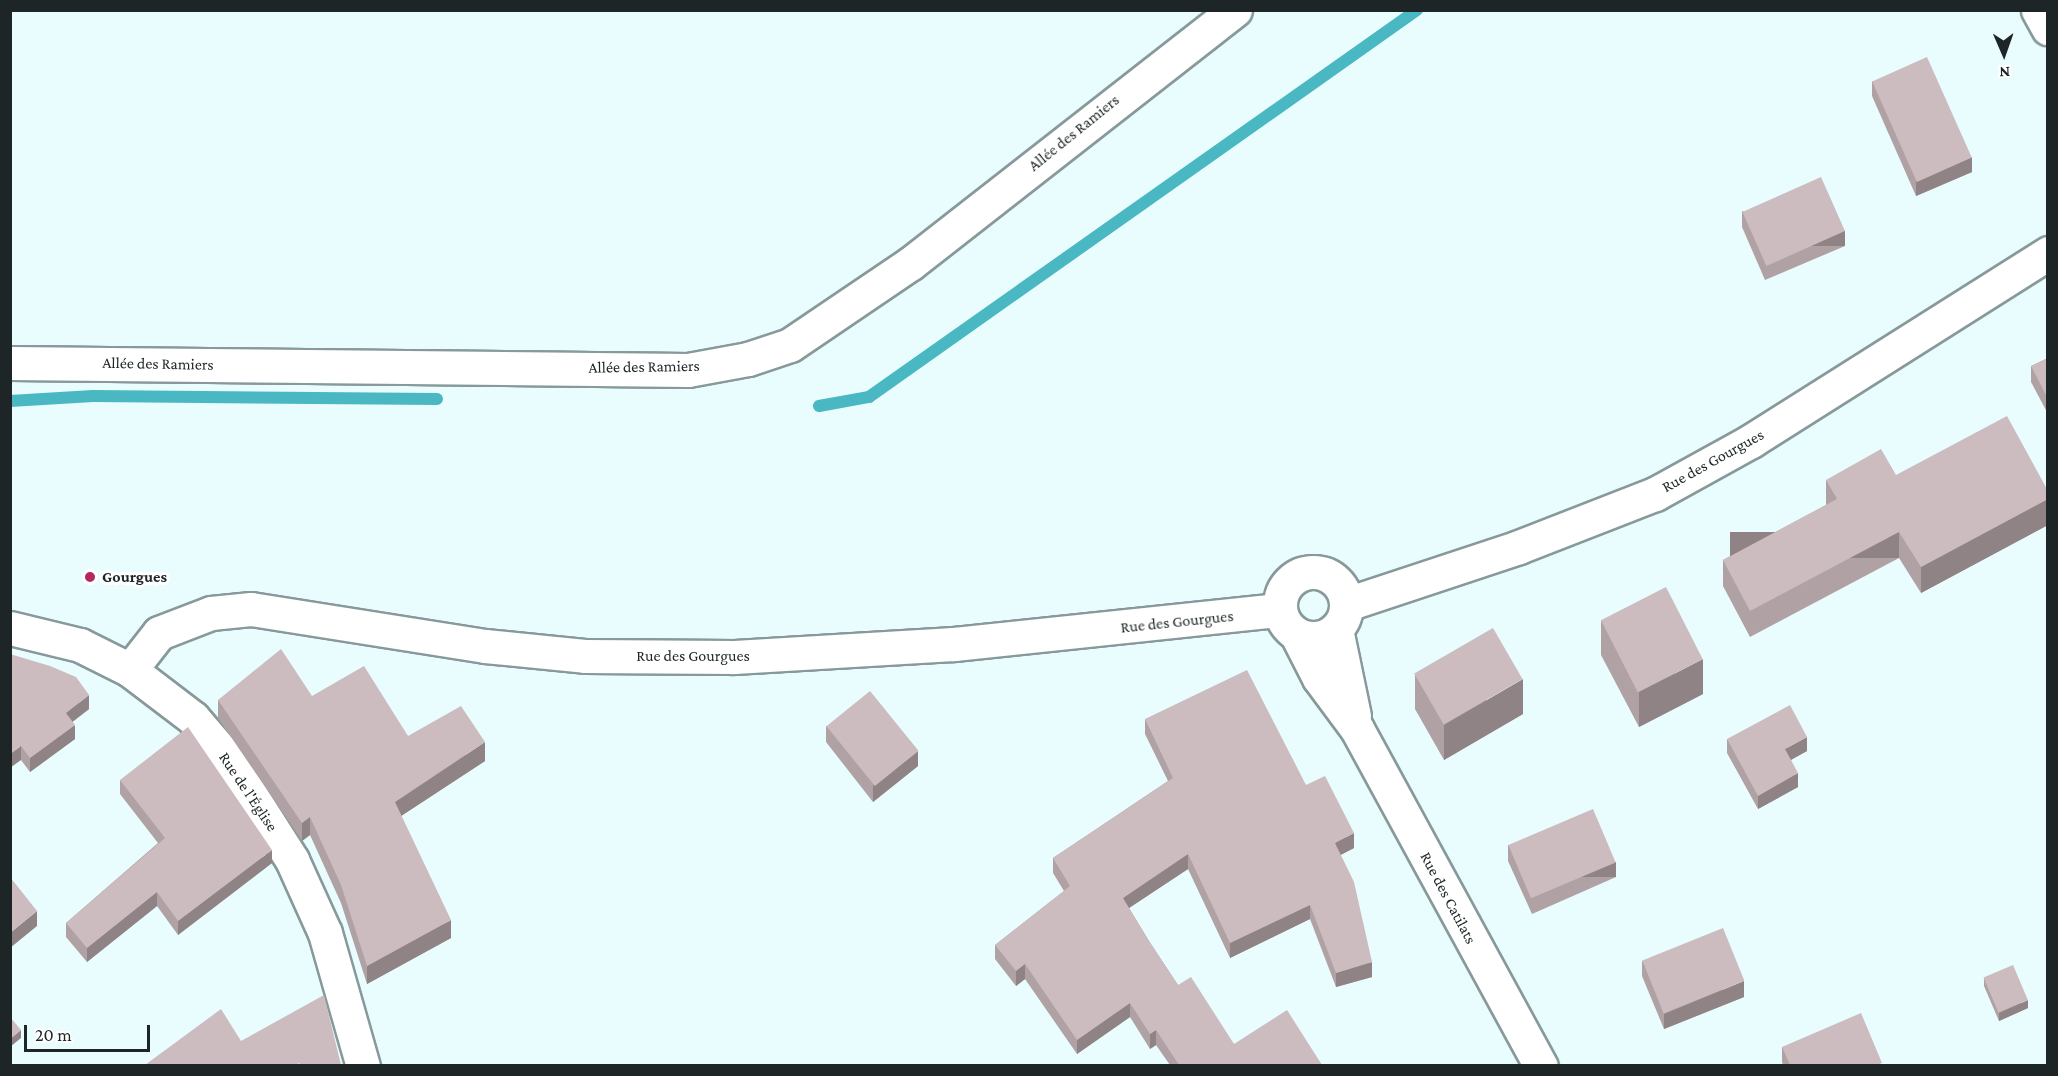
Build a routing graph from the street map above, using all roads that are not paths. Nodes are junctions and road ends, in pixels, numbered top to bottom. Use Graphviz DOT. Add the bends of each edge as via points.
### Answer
graph roads {
  1 [pos="1235,10"];
  2 [pos="2038,10"];
  3 [pos="2048,28"];
  4 [pos="2048,253"];
  5 [pos="10,363"];
  6 [pos="1341,617"];
  7 [pos="1288,623"];
  8 [pos="10,628"];
  9 [pos="130,670"];
  10 [pos="1357,729"];
  11 [pos="363,1065"];
  12 [pos="1541,1065"];
  1 -- 5 [label="street, Allée des Ramiers" via="911,263 790,345 748,359 688,370"];
  2 -- 3 [label="street"];
  4 -- 6 [label="street, Rue des Gourgues" via="1751,441 1655,494"];
  6 -- 7 [label="street, Rue des Gourgues" via="1324,637"];
  6 -- 7 [label="street" via="1335,580 1309,571 1292,578 1281,592"];
  6 -- 10 [label="street, Rue des Catilats"];
  7 -- 9 [label="street, Rue des Gourgues" via="734,657 585,656 251,609 211,613 159,633"];
  7 -- 10 [label="street, Rue des Catilats" via="1319,678"];
  8 -- 9 [label="street, Rue de l'Église" via="80,645"];
  9 -- 11 [label="street, Rue de l'Église" via="193,718 260,803 325,933"];
  10 -- 12 [label="street, Rue des Catilats"];
}
